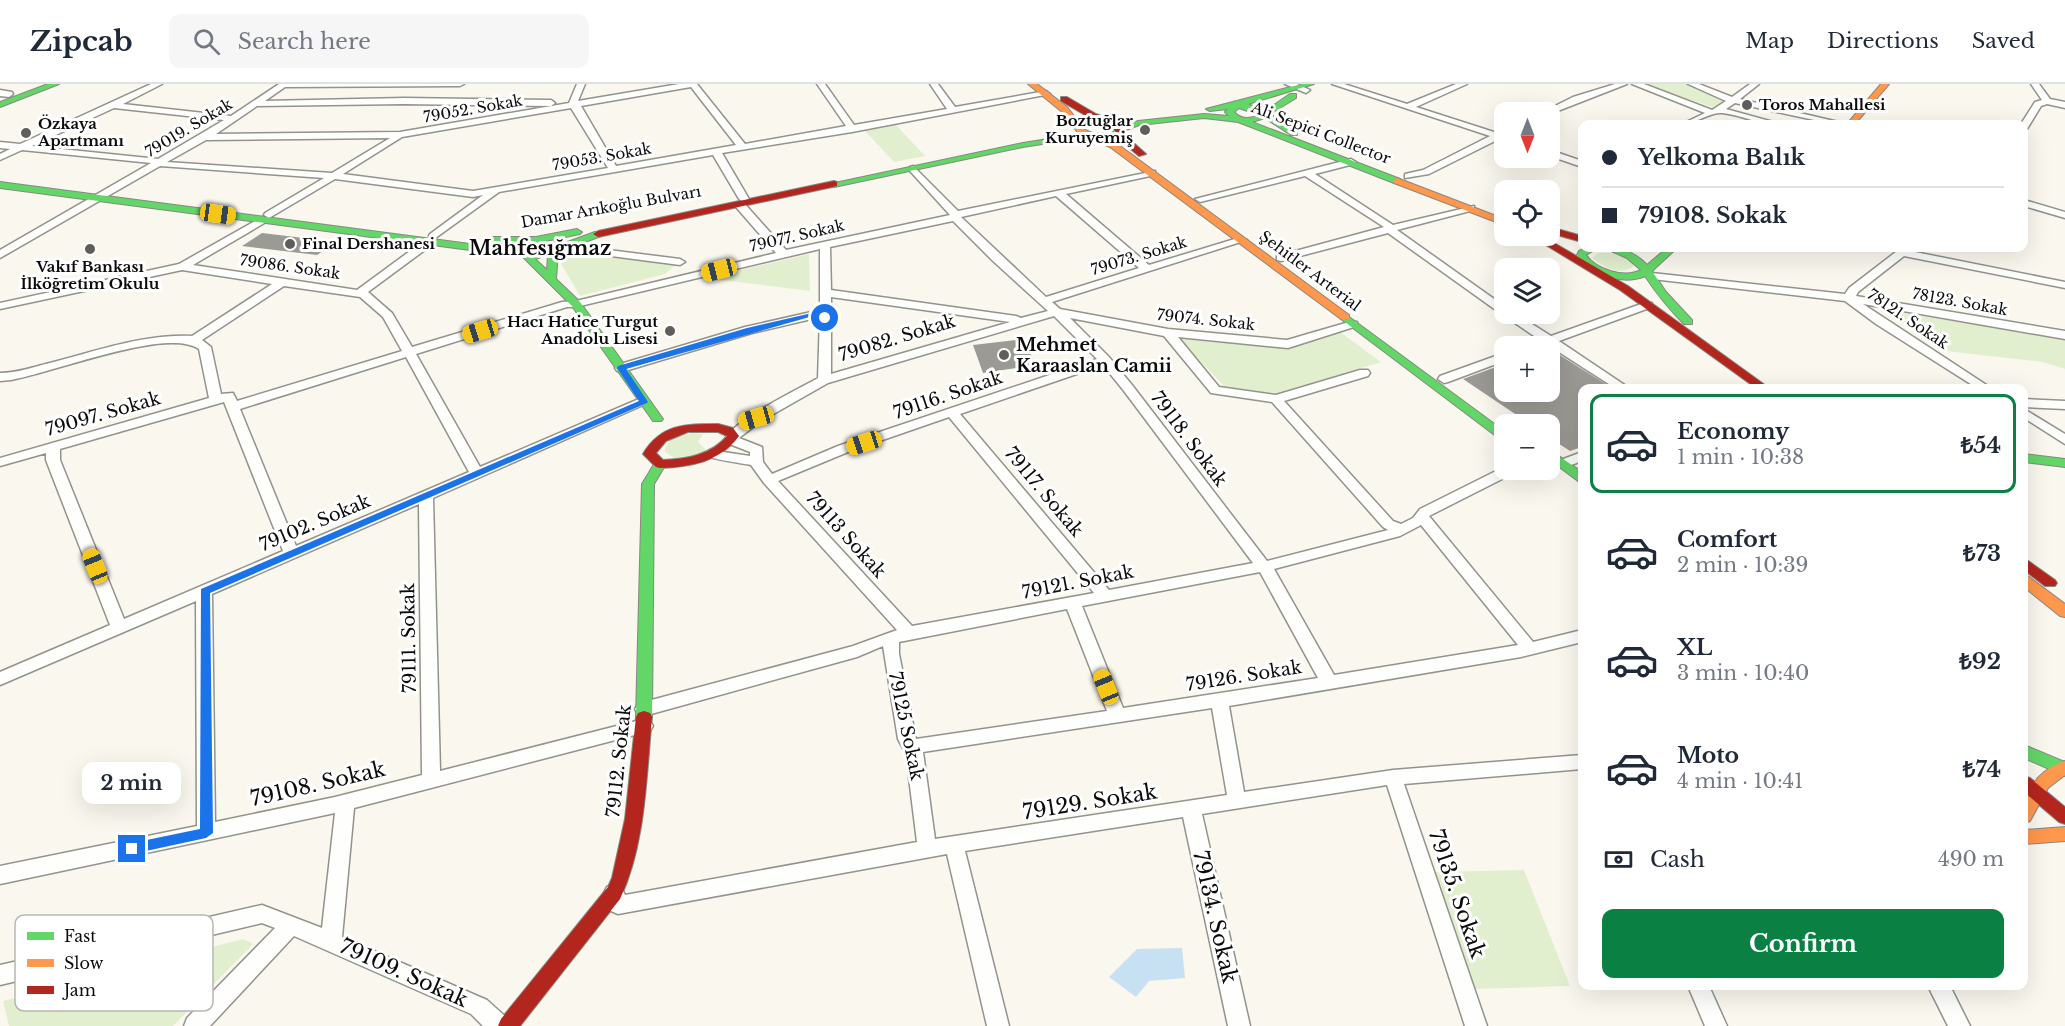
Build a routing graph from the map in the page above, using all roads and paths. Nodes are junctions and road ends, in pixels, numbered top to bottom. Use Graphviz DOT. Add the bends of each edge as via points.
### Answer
graph roads {
  1 [pos="37,84"];
  2 [pos="55,84"];
  3 [pos="158,84"];
  4 [pos="460,84"];
  5 [pos="581,84"];
  6 [pos="693,84"];
  7 [pos="821,84"];
  8 [pos="934,84"];
  9 [pos="1032,84"];
  10 [pos="1336,84"];
  11 [pos="1463,84"];
  12 [pos="1584,84"];
  13 [pos="1623,84"];
  14 [pos="1636,84"];
  15 [pos="1692,84"];
  16 [pos="1754,84"];
  17 [pos="1885,84"];
  18 [pos="1896,84"];
  19 [pos="2035,84"];
  20 [pos="284,85"];
  21 [pos="1304,86"];
  22 [pos="1045,89"];
  23 [pos="1600,91"];
  24 [pos="2,98"];
  25 [pos="1737,100"];
  26 [pos="2047,101"];
  27 [pos="259,104"];
  28 [pos="113,105"];
  29 [pos="572,105"];
  30 [pos="1237,105"];
  31 [pos="2065,105"];
  32 [pos="1408,107"];
  33 [pos="1560,107"];
  34 [pos="952,110"];
  35 [pos="1716,112"];
  36 [pos="1267,113"];
  37 [pos="235,119"];
  38 [pos="1103,119"];
  39 [pos="1239,120"];
  40 [pos="1696,120"];
  41 [pos="1757,120"];
  42 [pos="1825,120"];
  43 [pos="1854,120"];
  44 [pos="1870,120"];
  45 [pos="2028,120"];
  46 [pos="1078,126"];
  47 [pos="852,129"];
  48 [pos="1120,131"];
  49 [pos="1494,134"];
  50 [pos="400,135"];
  51 [pos="1093,136"];
  52 [pos="206,137"];
  53 [pos="1494,140"];
  54 [pos="0,145"];
  55 [pos="23,147"];
  56 [pos="743,148"];
  57 [pos="717,153"];
  58 [pos="1560,156"];
  59 [pos="0,157"];
  60 [pos="1351,162"];
  61 [pos="160,163"];
  62 [pos="1578,163"];
  63 [pos="913,169"];
  64 [pos="614,170"];
  65 [pos="1152,173"];
  66 [pos="1307,173"];
  67 [pos="332,176"];
  68 [pos="1408,176"];
  69 [pos="0,180"];
  70 [pos="0,185"];
  71 [pos="496,190"];
  72 [pos="1058,193"];
  73 [pos="101,195"];
  74 [pos="1200,199"];
  75 [pos="742,202"];
  76 [pos="2028,204"];
  77 [pos="1470,208"];
  78 [pos="1494,209"];
  79 [pos="2065,215"];
  80 [pos="956,216"];
  81 [pos="266,217"];
  82 [pos="1494,218"];
  83 [pos="1391,229"];
  84 [pos="1560,233"];
  85 [pos="432,239"];
  86 [pos="1578,239"];
  87 [pos="536,240"];
  88 [pos="1242,240"];
  89 [pos="825,245"];
  90 [pos="1554,246"];
  91 [pos="569,248"];
  92 [pos="553,251"];
  93 [pos="1585,252"];
  94 [pos="1622,252"];
  95 [pos="1669,252"];
  96 [pos="1901,252"];
  97 [pos="1913,252"];
  98 [pos="783,254"];
  99 [pos="0,255"];
  100 [pos="527,255"];
  101 [pos="1281,258"];
  102 [pos="680,262"];
  103 [pos="182,267"];
  104 [pos="1592,267"];
  105 [pos="1145,268"];
  106 [pos="1649,272"];
  107 [pos="551,279"];
  108 [pos="284,281"];
  109 [pos="2065,285"];
  110 [pos="360,293"];
  111 [pos="825,293"];
  112 [pos="1849,299"];
  113 [pos="1045,301"];
  114 [pos="576,304"];
  115 [pos="1494,304"];
  116 [pos="1648,304"];
  117 [pos="0,306"];
  118 [pos="825,312"];
  119 [pos="1056,312"];
  120 [pos="1023,320"];
  121 [pos="1353,324"];
  122 [pos="1524,324"];
  123 [pos="1168,333"];
  124 [pos="2065,335"];
  125 [pos="1542,336"];
  126 [pos="1560,337"];
  127 [pos="194,340"];
  128 [pos="1560,347"];
  129 [pos="409,353"];
  130 [pos="1105,360"];
  131 [pos="1494,360"];
  132 [pos="621,368"];
  133 [pos="1364,374"];
  134 [pos="1,378"];
  135 [pos="1444,378"];
  136 [pos="824,380"];
  137 [pos="1617,384"];
  138 [pos="1765,384"];
  139 [pos="1766,384"];
  140 [pos="1979,384"];
  141 [pos="1276,399"];
  142 [pos="216,400"];
  143 [pos="644,402"];
  144 [pos="2028,403"];
  145 [pos="2065,405"];
  146 [pos="231,407"];
  147 [pos="952,413"];
  148 [pos="1494,414"];
  149 [pos="2028,416"];
  150 [pos="756,418"];
  151 [pos="657,419"];
  152 [pos="682,429"];
  153 [pos="718,429"];
  154 [pos="1494,429"];
  155 [pos="733,438"];
  156 [pos="2065,440"];
  157 [pos="655,442"];
  158 [pos="53,447"];
  159 [pos="2028,448"];
  160 [pos="2065,453"];
  161 [pos="710,454"];
  162 [pos="1578,458"];
  163 [pos="2028,459"];
  164 [pos="0,462"];
  165 [pos="756,462"];
  166 [pos="660,464"];
  167 [pos="1560,464"];
  168 [pos="2065,464"];
  169 [pos="1560,468"];
  170 [pos="1560,470"];
  171 [pos="478,475"];
  172 [pos="1578,476"];
  173 [pos="1494,478"];
  174 [pos="769,480"];
  175 [pos="1578,487"];
  176 [pos="426,497"];
  177 [pos="1422,517"];
  178 [pos="1401,530"];
  179 [pos="292,554"];
  180 [pos="2028,566"];
  181 [pos="1263,567"];
  182 [pos="2028,583"];
  183 [pos="204,592"];
  184 [pos="2065,594"];
  185 [pos="1105,596"];
  186 [pos="1072,603"];
  187 [pos="2065,612"];
  188 [pos="119,628"];
  189 [pos="909,633"];
  190 [pos="891,639"];
  191 [pos="1578,641"];
  192 [pos="1530,649"];
  193 [pos="0,679"];
  194 [pos="1329,682"];
  195 [pos="1219,700"];
  196 [pos="1117,714"];
  197 [pos="644,718"];
  198 [pos="911,747"];
  199 [pos="2028,753"];
  200 [pos="1578,762"];
  201 [pos="2065,768"];
  202 [pos="1393,777"];
  203 [pos="431,779"];
  204 [pos="2028,786"];
  205 [pos="2036,793"];
  206 [pos="345,802"];
  207 [pos="1237,802"];
  208 [pos="2028,808"];
  209 [pos="1191,809"];
  210 [pos="2065,817"];
  211 [pos="206,833"];
  212 [pos="2065,834"];
  213 [pos="2028,837"];
  214 [pos="954,845"];
  215 [pos="927,849"];
  216 [pos="0,875"];
  217 [pos="614,893"];
  218 [pos="213,925"];
  219 [pos="291,925"];
  220 [pos="331,942"];
  221 [pos="15,972"];
  222 [pos="0,975"];
  223 [pos="1701,990"];
  224 [pos="1941,990"];
  225 [pos="213,1007"];
  226 [pos="209,1011"];
  227 [pos="195,1026"];
  228 [pos="500,1026"];
  229 [pos="508,1026"];
  230 [pos="998,1026"];
  231 [pos="1239,1026"];
  232 [pos="1476,1026"];
  233 [pos="1716,1026"];
  234 [pos="1959,1026"];
  1 -- 24 [label="main road"];
  2 -- 24 [label="main road"];
  3 -- 28 [label="street"];
  4 -- 20 [label="street"];
  5 -- 29 [label="street"];
  6 -- 29 [label="street, 79052. Sokak"];
  6 -- 56 [label="street"];
  7 -- 47 [label="street"];
  8 -- 34 [label="street"];
  9 -- 22 [label="main road"];
  10 -- 32 [label="street"];
  11 -- 32 [label="street"];
  12 -- 23 [label="street"];
  13 -- 23 [label="street"];
  14 -- 35 [label="street"];
  15 -- 25 [label="street"];
  16 -- 25 [label="street"];
  17 -- 43 [label="main road"];
  18 -- 44 [label="main road"];
  19 -- 26 [label="street"];
  20 -- 27 [label="street, 79019. Sokak"];
  21 -- 30 [label="main road, Ali Sepici Collector"];
  21 -- 36 [label="main road, Ali Sepici Collector"];
  22 -- 34 [label="street, 79053. Sokak"];
  22 -- 38 [label="main road"];
  22 -- 46 [label="main road"];
  23 -- 33 [label="street"];
  25 -- 35 [label="street"];
  25 -- 42 [label="street"];
  26 -- 31 [label="street"];
  26 -- 45 [label="street" via="2038,104"];
  27 -- 29 [label="street" via="507,101"];
  27 -- 37 [label="street, 79019. Sokak"];
  28 -- 37 [label="street"];
  28 -- 55 [label="street"];
  29 -- 50 [label="street, 79052. Sokak"];
  29 -- 64 [label="street" via="577,107"];
  30 -- 36 [label="main road" via="1251,105"];
  30 -- 38 [label="main road, Ali Sepici Collector"];
  30 -- 39 [label="main road" via="1229,112"];
  32 -- 49 [label="street"];
  34 -- 47 [label="street, 79053. Sokak"];
  35 -- 40 [label="street"];
  35 -- 41 [label="street"];
  36 -- 39 [label="main road" via="1258,119"];
  36 -- 68 [label="main road, Ali Sepici Collector" via="1288,130"];
  37 -- 52 [label="street, 79019. Sokak"];
  38 -- 46 [label="main road, Ali Sepici Collector"];
  38 -- 48 [label="main road, Şehitler Arterial"];
  39 -- 48 [label="main road, Ali Sepici Collector" via="1204,116 1160,119"];
  39 -- 60 [label="main road, Ali Sepici Collector"];
  46 -- 51 [label="main road, Şehitler Arterial"];
  46 -- 75 [label="main road, Damar Arıkoğlu Bulvarı"];
  47 -- 56 [label="street, 79053. Sokak"];
  48 -- 51 [label="main road, Ali Sepici Collector"];
  48 -- 74 [label="main road, Şehitler Arterial" via="1125,140"];
  50 -- 52 [label="street"];
  50 -- 67 [label="street"];
  51 -- 63 [label="main road, Damar Arıkoğlu Bulvarı" via="1023,145"];
  51 -- 65 [label="main road, Şehitler Arterial" via="1113,145"];
  52 -- 61 [label="street, 79019. Sokak"];
  53 -- 68 [label="street" via="1426,172"];
  54 -- 55 [label="street, 79053. Sokak"];
  55 -- 59 [label="street"];
  55 -- 61 [label="street, 79053. Sokak"];
  56 -- 57 [label="street, 79053. Sokak"];
  57 -- 64 [label="street, 79053. Sokak"];
  57 -- 75 [label="street"];
  58 -- 62 [label="street"];
  60 -- 66 [label="street"];
  60 -- 77 [label="main road, Ali Sepici Collector"];
  61 -- 67 [label="street, 79053. Sokak"];
  61 -- 73 [label="street, 79019. Sokak"];
  63 -- 75 [label="main road, Damar Arıkoğlu Bulvarı"];
  63 -- 80 [label="street, 79118. Sokak"];
  64 -- 71 [label="street, 79053. Sokak"];
  65 -- 72 [label="street, 79077. Sokak"];
  65 -- 88 [label="main road, Şehitler Arterial"];
  66 -- 74 [label="street"];
  66 -- 83 [label="street"];
  67 -- 71 [label="street, 79053. Sokak" via="473,194"];
  67 -- 81 [label="street"];
  68 -- 78 [label="main road, Ali Sepici Collector"];
  69 -- 73 [label="main road, Damar Arıkoğlu Bulvarı"];
  70 -- 73 [label="main road, Damar Arıkoğlu Bulvarı"];
  71 -- 85 [label="street"];
  72 -- 80 [label="street, 79077. Sokak"];
  72 -- 105 [label="street"];
  73 -- 81 [label="main road, Damar Arıkoğlu Bulvarı"];
  73 -- 99 [label="street, 79019. Sokak"];
  74 -- 101 [label="main road, Şehitler Arterial"];
  75 -- 87 [label="main road, Damar Arıkoğlu Bulvarı"];
  75 -- 92 [label="main road, Damar Arıkoğlu Bulvarı" via="601,233"];
  75 -- 98 [label="street"];
  76 -- 79 [label="street"];
  77 -- 82 [label="main road, Ali Sepici Collector"];
  77 -- 83 [label="street"];
  80 -- 89 [label="street, 79077. Sokak"];
  80 -- 113 [label="street, 79118. Sokak"];
  81 -- 85 [label="main road, Damar Arıkoğlu Bulvarı"];
  81 -- 103 [label="street"];
  83 -- 101 [label="street"];
  83 -- 115 [label="street"];
  84 -- 86 [label="main road"];
  85 -- 87 [label="main road, Damar Arıkoğlu Bulvarı"];
  85 -- 100 [label="main road, Damar Arıkoğlu Bulvarı"];
  85 -- 110 [label="street"];
  87 -- 92 [label="main road" via="556,241 558,246"];
  87 -- 100 [label="main road" via="521,249"];
  88 -- 105 [label="street, 79073. Sokak"];
  88 -- 121 [label="main road, Şehitler Arterial"];
  89 -- 98 [label="street, 79077. Sokak"];
  89 -- 111 [label="street"];
  90 -- 104 [label="main road"];
  91 -- 102 [label="street"];
  92 -- 100 [label="main road, Damar Arıkoğlu Bulvarı"];
  92 -- 107 [label="main road"];
  93 -- 104 [label="main road" via="1581,257"];
  94 -- 106 [label="main road" via="1637,258"];
  95 -- 106 [label="main road"];
  96 -- 112 [label="street, 78121. Sokak" via="1853,290"];
  97 -- 109 [label="street"];
  98 -- 114 [label="street, 79077. Sokak"];
  100 -- 107 [label="main road"];
  101 -- 135 [label="main road, Şehitler Arterial"];
  103 -- 108 [label="street, 79086. Sokak"];
  103 -- 117 [label="street, 79086. Sokak"];
  104 -- 106 [label="main road" via="1613,275"];
  104 -- 116 [label="main road"];
  105 -- 113 [label="street, 79073. Sokak"];
  106 -- 112 [label="street, 78123. Sokak"];
  106 -- 139 [label="main road" via="1667,300 1689,322"];
  107 -- 114 [label="main road"];
  108 -- 110 [label="street, 79086. Sokak"];
  108 -- 127 [label="street"];
  110 -- 129 [label="street, 79086. Sokak" via="388,315"];
  111 -- 118 [label="street"];
  111 -- 120 [label="street"];
  112 -- 124 [label="street, 78123. Sokak"];
  112 -- 140 [label="street, 78121. Sokak"];
  113 -- 119 [label="street, 79118. Sokak"];
  114 -- 129 [label="street, 79077. Sokak"];
  114 -- 132 [label="main road"];
  116 -- 126 [label="street"];
  116 -- 138 [label="main road"];
  118 -- 132 [label="street"];
  118 -- 136 [label="street"];
  119 -- 120 [label="street, 79082. Sokak"];
  119 -- 123 [label="street, 79074. Sokak"];
  119 -- 130 [label="street, 79118. Sokak"];
  120 -- 136 [label="street, 79082. Sokak"];
  121 -- 123 [label="street, 79074. Sokak" via="1288,344"];
  121 -- 154 [label="main road, Şehitler Arterial"];
  122 -- 125 [label="street"];
  123 -- 141 [label="street" via="1215,390"];
  127 -- 134 [label="street" via="146,343"];
  127 -- 142 [label="street" via="205,347"];
  128 -- 137 [label="street"];
  129 -- 146 [label="street, 79077. Sokak"];
  129 -- 171 [label="street, 79086. Sokak"];
  130 -- 147 [label="street, 79116. Sokak"];
  130 -- 181 [label="street, 79118. Sokak"];
  131 -- 135 [label="street"];
  132 -- 143 [label="main road"];
  133 -- 141 [label="street"];
  135 -- 148 [label="main road, Şehitler Arterial"];
  136 -- 150 [label="street, 79082. Sokak"];
  141 -- 178 [label="street" via="1388,524"];
  142 -- 146 [label="street" via="228,396"];
  142 -- 158 [label="street, 79097. Sokak"];
  143 -- 151 [label="main road"];
  143 -- 171 [label="street, 79102. Sokak"];
  144 -- 145 [label="street"];
  146 -- 179 [label="street"];
  147 -- 174 [label="street, 79116. Sokak" via="843,449"];
  147 -- 185 [label="street, 79117. Sokak"];
  149 -- 156 [label="street"];
  150 -- 153 [label="street"];
  150 -- 155 [label="street"];
  151 -- 152 [label="main road"];
  151 -- 157 [label="main road"];
  152 -- 153 [label="main road"];
  152 -- 157 [label="main road"];
  153 -- 155 [label="main road" via="729,431"];
  155 -- 161 [label="main road"];
  155 -- 165 [label="street, 79113 Sokak" via="757,450"];
  157 -- 166 [label="main road" via="649,454"];
  158 -- 164 [label="street, 79097. Sokak"];
  158 -- 188 [label="street" via="53,460"];
  159 -- 160 [label="main road"];
  161 -- 165 [label="street"];
  161 -- 166 [label="main road" via="688,463"];
  162 -- 167 [label="street"];
  163 -- 168 [label="main road"];
  165 -- 174 [label="street, 79113 Sokak"];
  166 -- 197 [label="main road, 79112. Sokak" via="648,484"];
  169 -- 172 [label="main road"];
  170 -- 175 [label="main road"];
  171 -- 176 [label="street, 79102. Sokak"];
  173 -- 177 [label="street, 79121. Sokak"];
  174 -- 189 [label="street, 79113 Sokak"];
  176 -- 179 [label="street, 79102. Sokak"];
  176 -- 203 [label="street, 79111. Sokak"];
  177 -- 178 [label="street, 79121. Sokak"];
  177 -- 192 [label="street"];
  178 -- 181 [label="street, 79121. Sokak"];
  179 -- 183 [label="street, 79102. Sokak"];
  180 -- 184 [label="main road"];
  181 -- 185 [label="street, 79121. Sokak"];
  181 -- 194 [label="street, 79118. Sokak"];
  182 -- 187 [label="main road"];
  183 -- 188 [label="street, 79102. Sokak"];
  183 -- 211 [label="street"];
  185 -- 186 [label="street, 79121. Sokak"];
  186 -- 189 [label="street, 79121. Sokak"];
  186 -- 196 [label="street"];
  188 -- 193 [label="street, 79102. Sokak"];
  189 -- 190 [label="street, 79121. Sokak"];
  190 -- 197 [label="street, 79121. Sokak"];
  190 -- 198 [label="street, 79125 Sokak"];
  191 -- 192 [label="street, 79126. Sokak"];
  192 -- 194 [label="street, 79126. Sokak"];
  194 -- 195 [label="street, 79126. Sokak"];
  195 -- 196 [label="street, 79126. Sokak"];
  195 -- 207 [label="street"];
  196 -- 198 [label="street, 79126. Sokak"];
  197 -- 203 [label="street, 79108. Sokak"];
  197 -- 217 [label="main road, 79112. Sokak" via="633,819 621,878"];
  198 -- 215 [label="street, 79125 Sokak"];
  199 -- 201 [label="main road"];
  200 -- 202 [label="street, 79129. Sokak"];
  201 -- 205 [label="main road" via="2041,779"];
  202 -- 207 [label="street, 79129. Sokak"];
  202 -- 232 [label="street, 79135. Sokak"];
  203 -- 206 [label="street, 79108. Sokak"];
  204 -- 205 [label="main road"];
  205 -- 208 [label="main road"];
  205 -- 210 [label="main road"];
  206 -- 211 [label="street, 79108. Sokak"];
  206 -- 220 [label="street, 79109. Sokak"];
  207 -- 209 [label="street, 79129. Sokak"];
  209 -- 214 [label="street, 79129. Sokak"];
  209 -- 231 [label="street, 79134. Sokak"];
  211 -- 216 [label="street, 79108. Sokak"];
  212 -- 213 [label="main road"];
  214 -- 215 [label="street, 79129. Sokak"];
  214 -- 230 [label="street"];
  215 -- 217 [label="street, 79129. Sokak" via="618,905"];
  217 -- 229 [label="main road, 79112. Sokak"];
  218 -- 219 [label="street" via="262,914"];
  219 -- 220 [label="street"];
  219 -- 225 [label="street"];
  220 -- 228 [label="street, 79109. Sokak" via="479,1007"];
  221 -- 222 [label="street"];
  223 -- 233 [label="street"];
  224 -- 234 [label="street"];
  226 -- 227 [label="street"];
}
